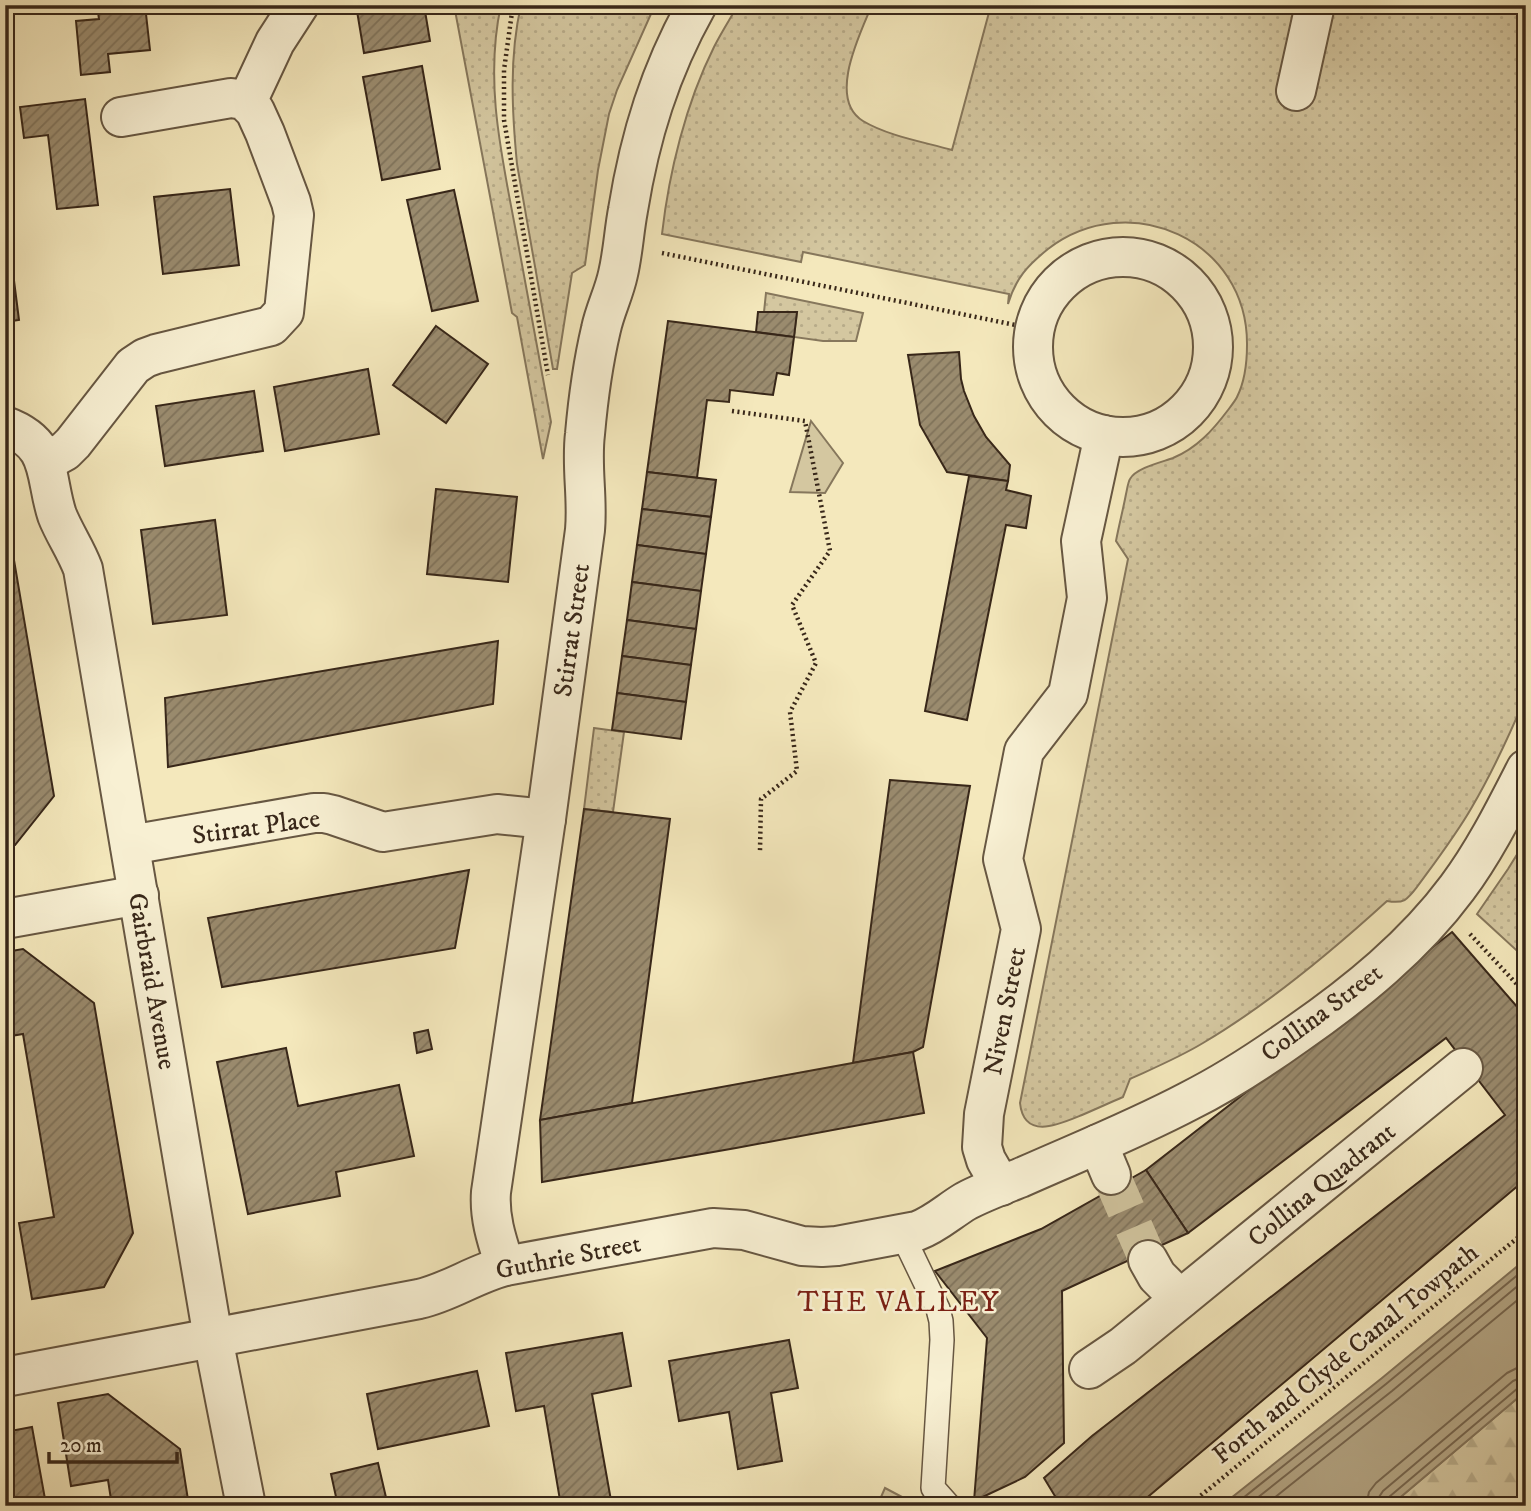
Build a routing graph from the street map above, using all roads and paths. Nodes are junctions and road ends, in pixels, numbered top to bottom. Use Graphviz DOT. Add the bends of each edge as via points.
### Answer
graph roads {
  1 [pos="299,5"];
  2 [pos="513,5"];
  3 [pos="697,5"];
  4 [pos="1315,5"];
  5 [pos="1296,91"];
  6 [pos="247,102"];
  7 [pos="121,117"];
  8 [pos="623,245"];
  9 [pos="1035,329"];
  10 [pos="548,380"];
  11 [pos="732,411"];
  12 [pos="5,426"];
  13 [pos="1104,435"];
  14 [pos="46,462"];
  15 [pos="1526,769"];
  16 [pos="546,819"];
  17 [pos="130,845"];
  18 [pos="760,851"];
  19 [pos="139,895"];
  20 [pos="1444,905"];
  21 [pos="5,919"];
  22 [pos="1526,994"];
  23 [pos="1463,1068"];
  24 [pos="1040,1169"];
  25 [pos="1001,1186"];
  26 [pos="1526,1231"];
  27 [pos="902,1234"];
  28 [pos="1148,1260"];
  29 [pos="505,1266"];
  30 [pos="1180,1299"];
  31 [pos="213,1338"];
  32 [pos="1089,1369"];
  33 [pos="5,1377"];
  34 [pos="246,1506"];
  35 [pos="949,1506"];
  36 [pos="1188,1506"];
  1 -- 6 [label="street" via="275,42"];
  2 -- 10 [label="path" via="504,69 504,120"];
  3 -- 8 [label="street, Stirrat Street" via="652,106"];
  4 -- 5 [label="street"];
  6 -- 7 [label="street" via="231,98"];
  6 -- 14 [label="street" via="265,133 294,215 284,312 271,326 139,361 65,452"];
  8 -- 9 [label="path"];
  8 -- 16 [label="street, Stirrat Street" via="601,330 587,418 586,517"];
  9 -- 13 [label="street" via="1033,360 1046,394 1070,421"];
  9 -- 13 [label="street" via="1044,303 1062,280 1086,264 1114,257 1144,258 1165,267 1184,280 1203,304 1213,333 1213,356 1202,392 1170,425 1126,438"];
  11 -- 18 [label="path" via="805,421 830,551 792,605 816,663 790,712 797,771 761,799"];
  12 -- 14 [label="street" via="20,432"];
  13 -- 25 [label="street, Niven Street" via="1081,541 1087,598 1068,694 1024,751 1003,859 1021,929 982,1139 986,1160"];
  14 -- 17 [label="street, Gairbraid Avenue" via="58,518 83,569"];
  15 -- 20 [label="street, Collina Street" via="1490,837"];
  16 -- 17 [label="street, Stirrat Place" via="497,814 383,832 314,813"];
  16 -- 29 [label="street, Stirrat Street" via="491,1192 492,1222"];
  17 -- 19 [label="street, Gairbraid Avenue"];
  19 -- 21 [label="street"];
  19 -- 31 [label="street, Gairbraid Avenue"];
  20 -- 22 [label="path"];
  20 -- 24 [label="street, Collina Street" via="1376,974 1282,1045 1105,1159"];
  23 -- 30 [label="street, Collina Quadrant"];
  24 -- 25 [label="street, Guthrie Street"];
  25 -- 27 [label="street, Guthrie Street" via="933,1224"];
  26 -- 36 [label="path, Forth and Clyde Canal Towpath"];
  27 -- 29 [label="street, Guthrie Street" via="821,1247 713,1228"];
  27 -- 35 [label="lane" via="941,1321 933,1488"];
  28 -- 30 [label="street"];
  29 -- 31 [label="street, Guthrie Street" via="434,1296"];
  30 -- 32 [label="street, Collina Quadrant"];
  31 -- 33 [label="street, Guthrie Street"];
  31 -- 34 [label="street, Gairbraid Avenue"];
}
